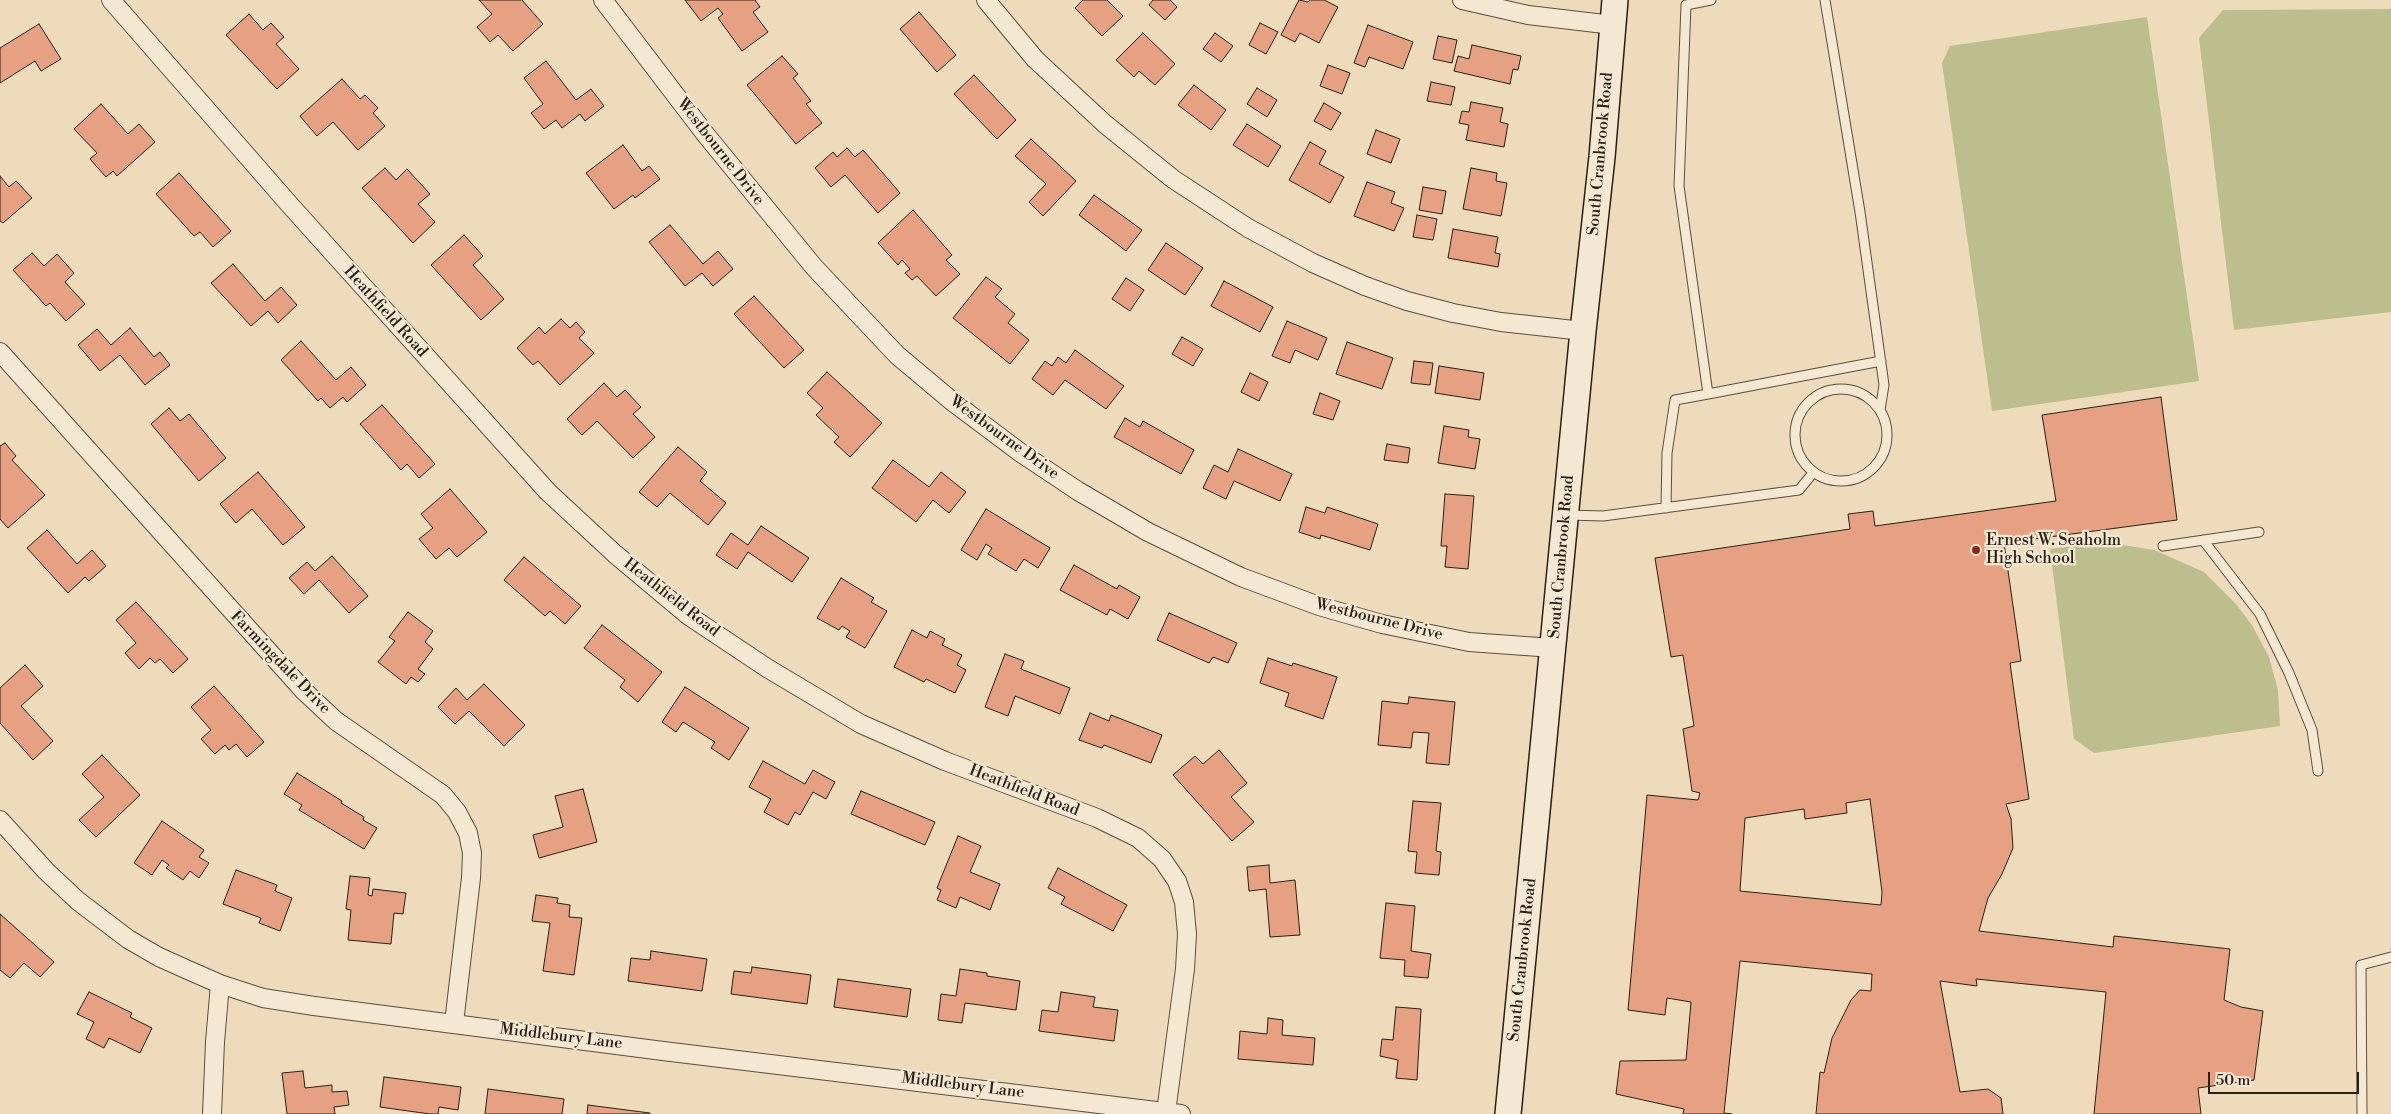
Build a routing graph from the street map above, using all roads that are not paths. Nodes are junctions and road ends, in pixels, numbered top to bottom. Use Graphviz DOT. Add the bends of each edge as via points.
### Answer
graph roads {
  1 [pos="111,0"];
  2 [pos="603,0"];
  3 [pos="986,0"];
  4 [pos="1462,0"];
  5 [pos="1615,0"];
  6 [pos="1710,0"];
  7 [pos="1825,0"];
  8 [pos="1613,25"];
  9 [pos="1583,331"];
  10 [pos="0,352"];
  11 [pos="1881,361"];
  12 [pos="1708,394"];
  13 [pos="1880,410"];
  14 [pos="1813,473"];
  15 [pos="1666,508"];
  16 [pos="1565,515"];
  17 [pos="2259,532"];
  18 [pos="2203,540"];
  19 [pos="2163,546"];
  20 [pos="1553,648"];
  21 [pos="2318,770"];
  22 [pos="0,820"];
  23 [pos="2391,957"];
  24 [pos="220,984"];
  25 [pos="454,1023"];
  26 [pos="1173,1113"];
  27 [pos="212,1114"];
  28 [pos="1508,1114"];
  29 [pos="2362,1114"];
  1 -- 26 [label="street, Heathfield Road" via="548,492 689,616 767,668 862,724 945,761 1097,818 1138,838 1162,859 1184,902 1187,934"];
  2 -- 20 [label="street, Westbourne Drive" via="706,135 814,267 897,355 1020,453 1148,532 1241,577 1303,600 1382,624 1469,642"];
  3 -- 9 [label="street" via="1035,58 1104,124 1173,179 1248,228 1313,263 1407,301 1501,322"];
  4 -- 8 [label="street" via="1528,15"];
  5 -- 8 [label="street, South Cranbrook Road"];
  6 -- 12 [label="lane" via="1686,5 1679,186"];
  7 -- 11 [label="lane"];
  8 -- 9 [label="street, South Cranbrook Road"];
  9 -- 16 [label="street, South Cranbrook Road"];
  10 -- 25 [label="street, Farmingdale Drive" via="304,691 336,721 443,795 457,812 468,833 472,854"];
  11 -- 12 [label="lane"];
  11 -- 13 [label="lane" via="1884,386"];
  12 -- 15 [label="lane" via="1675,400 1667,453"];
  13 -- 14 [label="lane" via="1887,440 1883,456 1873,469 1860,478 1844,482 1828,480"];
  13 -- 14 [label="lane" via="1870,399 1842,389 1828,390 1814,397 1796,420 1795,442 1802,462"];
  14 -- 15 [label="lane" via="1799,490"];
  15 -- 16 [label="lane" via="1593,517"];
  16 -- 20 [label="street, South Cranbrook Road"];
  17 -- 18 [label="lane"];
  18 -- 19 [label="lane"];
  18 -- 21 [label="lane" via="2260,614 2290,673 2312,730"];
  20 -- 28 [label="street, South Cranbrook Road"];
  22 -- 24 [label="street, Middlebury Lane" via="46,871 105,922 159,957"];
  23 -- 29 [label="lane" via="2361,966"];
  24 -- 25 [label="street, Middlebury Lane" via="263,998 305,1005"];
  24 -- 27 [label="street"];
  25 -- 26 [label="street, Middlebury Lane"];
}
